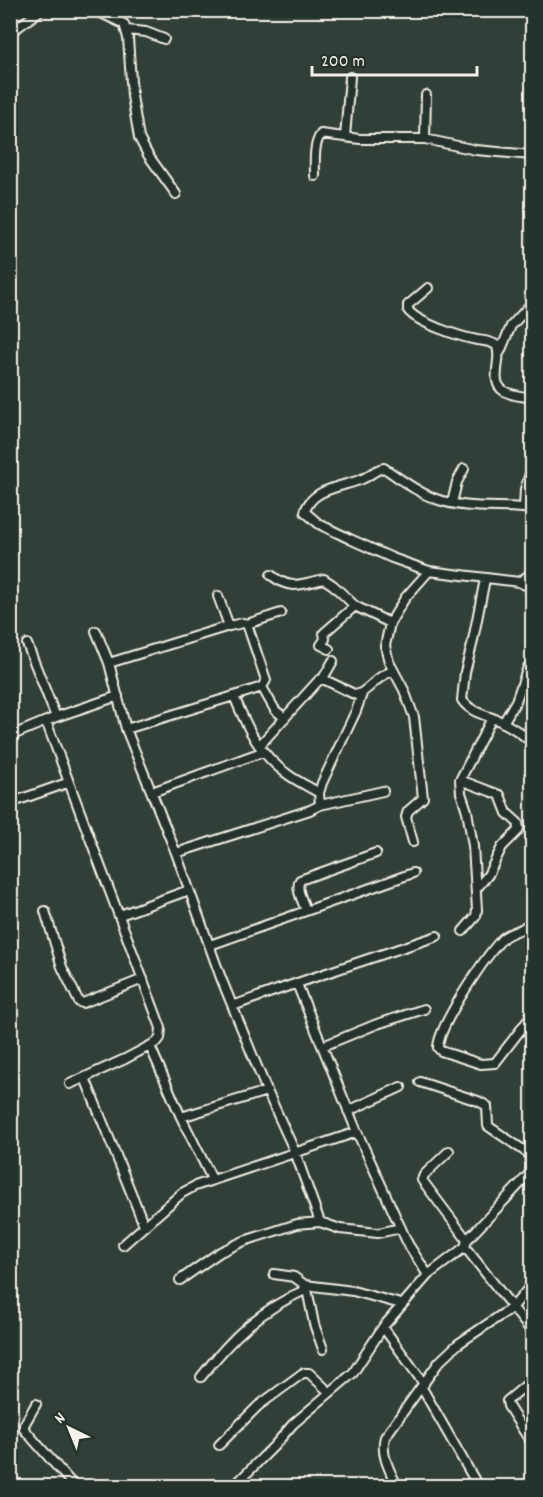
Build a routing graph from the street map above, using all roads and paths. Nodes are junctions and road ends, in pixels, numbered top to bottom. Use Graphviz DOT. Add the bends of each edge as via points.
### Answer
graph roads {
  1 [pos="41,10"];
  2 [pos="82,10"];
  3 [pos="127,30"];
  4 [pos="10,33"];
  5 [pos="164,39"];
  6 [pos="350,77"];
  7 [pos="426,95"];
  8 [pos="345,137"];
  9 [pos="425,139"];
  10 [pos="532,156"];
  11 [pos="315,176"];
  12 [pos="176,194"];
  13 [pos="428,288"];
  14 [pos="532,303"];
  15 [pos="500,352"];
  16 [pos="532,398"];
  17 [pos="532,467"];
  18 [pos="464,469"];
  19 [pos="452,503"];
  20 [pos="528,508"];
  21 [pos="429,571"];
  22 [pos="532,573"];
  23 [pos="271,575"];
  24 [pos="485,579"];
  25 [pos="519,582"];
  26 [pos="532,588"];
  27 [pos="218,596"];
  28 [pos="355,606"];
  29 [pos="280,613"];
  30 [pos="390,623"];
  31 [pos="247,624"];
  32 [pos="229,626"];
  33 [pos="96,631"];
  34 [pos="27,644"];
  35 [pos="328,649"];
  36 [pos="333,661"];
  37 [pos="109,663"];
  38 [pos="528,667"];
  39 [pos="393,672"];
  40 [pos="321,680"];
  41 [pos="262,687"];
  42 [pos="362,694"];
  43 [pos="118,696"];
  44 [pos="234,696"];
  45 [pos="56,717"];
  46 [pos="285,717"];
  47 [pos="492,718"];
  48 [pos="46,721"];
  49 [pos="503,723"];
  50 [pos="532,725"];
  51 [pos="126,729"];
  52 [pos="10,736"];
  53 [pos="526,736"];
  54 [pos="532,743"];
  55 [pos="261,749"];
  56 [pos="460,780"];
  57 [pos="68,783"];
  58 [pos="383,791"];
  59 [pos="152,792"];
  60 [pos="319,793"];
  61 [pos="10,803"];
  62 [pos="320,805"];
  63 [pos="414,842"];
  64 [pos="176,853"];
  65 [pos="376,853"];
  66 [pos="413,873"];
  67 [pos="476,889"];
  68 [pos="189,890"];
  69 [pos="306,910"];
  70 [pos="45,911"];
  71 [pos="120,915"];
  72 [pos="532,919"];
  73 [pos="463,931"];
  74 [pos="437,936"];
  75 [pos="210,945"];
  76 [pos="142,979"];
  77 [pos="297,984"];
  78 [pos="233,1006"];
  79 [pos="424,1008"];
  80 [pos="532,1015"];
  81 [pos="523,1026"];
  82 [pos="532,1034"];
  83 [pos="150,1046"];
  84 [pos="322,1046"];
  85 [pos="85,1077"];
  86 [pos="420,1082"];
  87 [pos="70,1084"];
  88 [pos="400,1087"];
  89 [pos="267,1090"];
  90 [pos="348,1111"];
  91 [pos="180,1117"];
  92 [pos="357,1132"];
  93 [pos="450,1151"];
  94 [pos="295,1152"];
  95 [pos="532,1156"];
  96 [pos="532,1171"];
  97 [pos="212,1179"];
  98 [pos="320,1222"];
  99 [pos="144,1225"];
  100 [pos="401,1228"];
  101 [pos="466,1244"];
  102 [pos="123,1245"];
  103 [pos="274,1274"];
  104 [pos="428,1275"];
  105 [pos="180,1280"];
  106 [pos="532,1284"];
  107 [pos="306,1287"];
  108 [pos="401,1304"];
  109 [pos="513,1306"];
  110 [pos="383,1327"];
  111 [pos="532,1332"];
  112 [pos="323,1349"];
  113 [pos="201,1377"];
  114 [pos="532,1380"];
  115 [pos="423,1386"];
  116 [pos="329,1392"];
  117 [pos="36,1404"];
  118 [pos="532,1444"];
  119 [pos="219,1445"];
  120 [pos="74,1486"];
  121 [pos="234,1486"];
  122 [pos="397,1486"];
  123 [pos="478,1486"];
  1 -- 4 [label="street"];
  2 -- 3 [label="street" via="118,20"];
  3 -- 5 [label="street"];
  3 -- 12 [label="street" via="139,138"];
  6 -- 8 [label="street"];
  7 -- 9 [label="street"];
  8 -- 9 [label="street"];
  8 -- 11 [label="street" via="318,137"];
  9 -- 10 [label="street" via="467,149"];
  13 -- 15 [label="street" via="408,305 416,319 490,342"];
  14 -- 15 [label="street" via="511,326"];
  15 -- 16 [label="street" via="496,380 500,387"];
  17 -- 20 [label="street" via="525,489"];
  18 -- 19 [label="street"];
  19 -- 20 [label="street"];
  19 -- 21 [label="street" via="415,490 384,468 322,492 306,507 307,516 319,524"];
  21 -- 24 [label="street"];
  21 -- 30 [label="street"];
  22 -- 25 [label="street"];
  23 -- 28 [label="street" via="294,586 324,579"];
  24 -- 25 [label="street"];
  24 -- 47 [label="street" via="462,700 475,712"];
  25 -- 26 [label="street"];
  27 -- 32 [label="street"];
  28 -- 30 [label="street"];
  28 -- 35 [label="street" via="324,633 321,645"];
  29 -- 31 [label="street"];
  30 -- 39 [label="street" via="386,655"];
  31 -- 32 [label="street"];
  31 -- 41 [label="street" via="266,681"];
  32 -- 37 [label="street"];
  33 -- 37 [label="street"];
  34 -- 45 [label="street"];
  36 -- 40 [label="street"];
  37 -- 43 [label="street"];
  38 -- 49 [label="street"];
  39 -- 42 [label="street" via="374,680"];
  39 -- 63 [label="street" via="414,717 423,798 406,817"];
  40 -- 42 [label="street" via="349,693"];
  40 -- 46 [label="street"];
  41 -- 44 [label="street"];
  41 -- 46 [label="street" via="275,710"];
  42 -- 60 [label="street"];
  43 -- 45 [label="street"];
  43 -- 51 [label="street"];
  44 -- 51 [label="street"];
  44 -- 55 [label="street" via="242,719"];
  45 -- 48 [label="street"];
  46 -- 55 [label="street"];
  47 -- 49 [label="street"];
  47 -- 56 [label="street"];
  48 -- 52 [label="street"];
  48 -- 57 [label="street"];
  49 -- 53 [label="street"];
  50 -- 53 [label="street"];
  51 -- 59 [label="street"];
  53 -- 54 [label="street"];
  55 -- 59 [label="street"];
  55 -- 60 [label="street" via="290,776"];
  56 -- 67 [label="street" via="473,846"];
  56 -- 67 [label="street" via="500,795 519,828"];
  57 -- 61 [label="street"];
  57 -- 71 [label="street"];
  58 -- 62 [label="street"];
  59 -- 64 [label="street"];
  60 -- 62 [label="street"];
  62 -- 64 [label="street"];
  64 -- 68 [label="street"];
  65 -- 69 [label="street" via="300,880 298,889"];
  66 -- 69 [label="street"];
  67 -- 73 [label="street" via="476,916"];
  68 -- 71 [label="street"];
  68 -- 75 [label="street"];
  69 -- 75 [label="street"];
  70 -- 76 [label="street" via="62,967 79,1002"];
  71 -- 76 [label="street"];
  72 -- 81 [label="street" via="523,930 503,938 469,983 438,1040 438,1048 490,1065 500,1060"];
  74 -- 77 [label="street"];
  75 -- 78 [label="street"];
  76 -- 83 [label="street" via="161,1028 160,1038"];
  77 -- 78 [label="street"];
  77 -- 84 [label="street"];
  78 -- 89 [label="street"];
  79 -- 84 [label="street"];
  80 -- 81 [label="street"];
  81 -- 82 [label="street"];
  83 -- 85 [label="street"];
  83 -- 91 [label="street"];
  84 -- 90 [label="street"];
  85 -- 87 [label="street"];
  85 -- 99 [label="street"];
  86 -- 95 [label="street" via="487,1106 488,1126"];
  88 -- 90 [label="street"];
  89 -- 91 [label="street"];
  89 -- 94 [label="street"];
  90 -- 92 [label="street"];
  91 -- 97 [label="street"];
  92 -- 94 [label="street"];
  92 -- 100 [label="street"];
  93 -- 101 [label="street" via="422,1180"];
  94 -- 97 [label="street"];
  94 -- 98 [label="street"];
  96 -- 101 [label="street"];
  97 -- 99 [label="street" via="182,1192"];
  98 -- 100 [label="street" via="340,1229 372,1232"];
  98 -- 105 [label="street" via="297,1224 244,1241 220,1252"];
  99 -- 102 [label="street"];
  100 -- 104 [label="street"];
  101 -- 104 [label="street"];
  101 -- 109 [label="street"];
  103 -- 107 [label="street" via="294,1277"];
  104 -- 108 [label="street"];
  106 -- 109 [label="street"];
  107 -- 108 [label="street" via="353,1291"];
  107 -- 112 [label="street"];
  107 -- 113 [label="street" via="258,1316"];
  108 -- 110 [label="street"];
  109 -- 111 [label="street"];
  109 -- 115 [label="street" via="458,1344 439,1362"];
  110 -- 115 [label="street"];
  110 -- 116 [label="street" via="353,1373"];
  114 -- 118 [label="street" via="507,1401"];
  115 -- 122 [label="street" via="383,1443 384,1456"];
  115 -- 123 [label="street"];
  116 -- 119 [label="street" via="309,1373 303,1373 258,1407"];
  116 -- 121 [label="street"];
  117 -- 120 [label="street" via="24,1430"];
}
